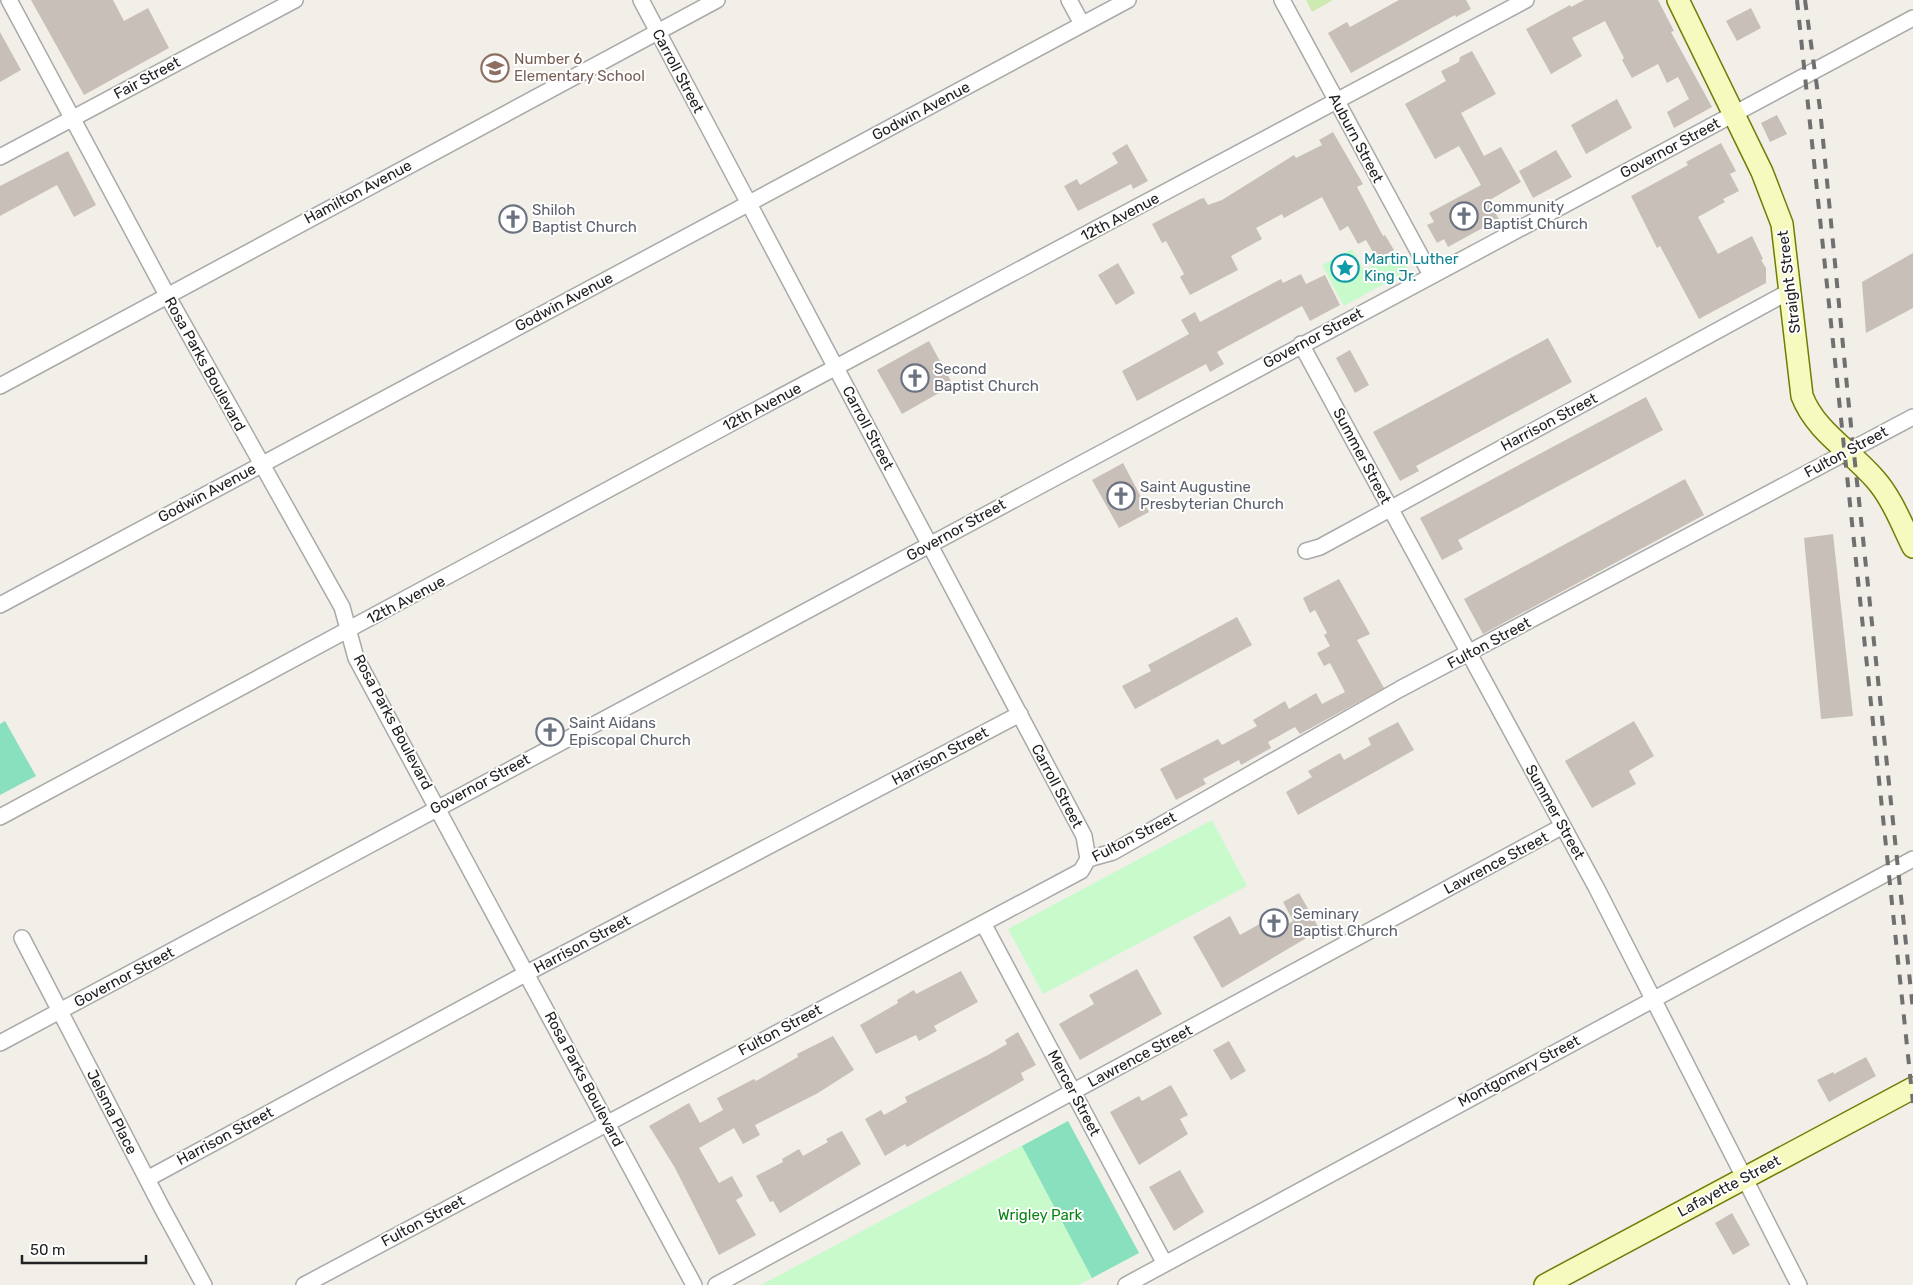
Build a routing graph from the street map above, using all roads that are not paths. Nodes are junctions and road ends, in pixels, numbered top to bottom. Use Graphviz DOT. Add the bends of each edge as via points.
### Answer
graph roads {
  1 [pos="9,0"];
  2 [pos="295,0"];
  3 [pos="641,0"];
  4 [pos="717,0"];
  5 [pos="1069,0"];
  6 [pos="1128,0"];
  7 [pos="1282,0"];
  8 [pos="1526,0"];
  9 [pos="1678,0"];
  10 [pos="1913,18"];
  11 [pos="1082,24"];
  12 [pos="658,32"];
  13 [pos="1337,101"];
  14 [pos="1734,114"];
  15 [pos="72,118"];
  16 [pos="0,157"];
  17 [pos="748,203"];
  18 [pos="1431,275"];
  19 [pos="1790,291"];
  20 [pos="167,295"];
  21 [pos="1301,344"];
  22 [pos="836,368"];
  23 [pos="0,386"];
  24 [pos="1913,417"];
  25 [pos="1848,451"];
  26 [pos="260,464"];
  27 [pos="1390,508"];
  28 [pos="930,544"];
  29 [pos="1913,547"];
  30 [pos="1306,551"];
  31 [pos="0,605"];
  32 [pos="350,630"];
  33 [pos="1469,653"];
  34 [pos="1020,714"];
  35 [pos="438,807"];
  36 [pos="0,817"];
  37 [pos="1563,826"];
  38 [pos="1088,859"];
  39 [pos="1913,859"];
  40 [pos="983,923"];
  41 [pos="22,938"];
  42 [pos="527,973"];
  43 [pos="1654,1000"];
  44 [pos="60,1011"];
  45 [pos="0,1043"];
  46 [pos="1913,1088"];
  47 [pos="1073,1092"];
  48 [pos="607,1122"];
  49 [pos="1744,1178"];
  50 [pos="147,1179"];
  51 [pos="1165,1264"];
  52 [pos="204,1285"];
  53 [pos="304,1285"];
  54 [pos="694,1285"];
  55 [pos="716,1285"];
  56 [pos="1126,1285"];
  57 [pos="1545,1285"];
  58 [pos="1799,1285"];
  1 -- 15 [label="street, Rosa Parks Boulevard"];
  2 -- 15 [label="street, Fair Street"];
  3 -- 12 [label="street, Carroll Street"];
  4 -- 12 [label="street, Hamilton Avenue"];
  5 -- 11 [label="street"];
  6 -- 11 [label="street, Godwin Avenue"];
  7 -- 13 [label="street, Auburn Street"];
  8 -- 13 [label="street, 12th Avenue"];
  9 -- 14 [label="main road, Straight Street"];
  10 -- 14 [label="street, Governor Street"];
  11 -- 17 [label="street, Godwin Avenue"];
  12 -- 17 [label="street, Carroll Street"];
  12 -- 20 [label="street, Hamilton Avenue"];
  13 -- 18 [label="street, Auburn Street"];
  13 -- 22 [label="street, 12th Avenue"];
  14 -- 18 [label="street, Governor Street"];
  14 -- 19 [label="main road, Straight Street" via="1782,224"];
  15 -- 16 [label="street, Fair Street"];
  15 -- 20 [label="street, Rosa Parks Boulevard"];
  17 -- 22 [label="street, Carroll Street"];
  17 -- 26 [label="street, Godwin Avenue"];
  18 -- 21 [label="street, Governor Street"];
  19 -- 25 [label="main road, Straight Street" via="1802,396 1808,412 1822,429"];
  19 -- 27 [label="street, Harrison Street"];
  20 -- 23 [label="street, Hamilton Avenue"];
  20 -- 26 [label="street, Rosa Parks Boulevard"];
  21 -- 27 [label="street, Summer Street"];
  21 -- 28 [label="street, Governor Street"];
  22 -- 28 [label="street, Carroll Street"];
  22 -- 32 [label="street, 12th Avenue"];
  24 -- 25 [label="street, Fulton Street"];
  25 -- 29 [label="main road, Straight Street" via="1877,481"];
  25 -- 33 [label="street, Fulton Street"];
  26 -- 31 [label="street, Godwin Avenue"];
  26 -- 32 [label="street, Rosa Parks Boulevard" via="342,607"];
  27 -- 30 [label="street, Harrison Street" via="1320,547"];
  27 -- 33 [label="street, Summer Street"];
  28 -- 34 [label="street, Carroll Street"];
  28 -- 35 [label="street, Governor Street"];
  32 -- 35 [label="street, Rosa Parks Boulevard" via="356,658"];
  32 -- 36 [label="street, 12th Avenue"];
  33 -- 37 [label="street, Summer Street"];
  33 -- 38 [label="street, Fulton Street" via="1113,852"];
  34 -- 38 [label="street, Carroll Street" via="1084,836"];
  34 -- 42 [label="street, Harrison Street"];
  35 -- 42 [label="street, Rosa Parks Boulevard"];
  35 -- 44 [label="street, Governor Street"];
  37 -- 43 [label="street, Summer Street"];
  37 -- 47 [label="street, Lawrence Street"];
  38 -- 40 [label="street, Fulton Street" via="1081,871"];
  39 -- 43 [label="street, Montgomery Street"];
  40 -- 47 [label="street, Mercer Street"];
  40 -- 48 [label="street, Fulton Street"];
  41 -- 44 [label="street, Jelsma Place"];
  42 -- 48 [label="street, Rosa Parks Boulevard"];
  42 -- 50 [label="street, Harrison Street"];
  43 -- 49 [label="street, Summer Street"];
  43 -- 51 [label="street, Montgomery Street"];
  44 -- 45 [label="street, Governor Street"];
  44 -- 50 [label="street, Jelsma Place"];
  46 -- 49 [label="main road, Lafayette Street"];
  47 -- 51 [label="street, Mercer Street"];
  47 -- 55 [label="street, Lawrence Street"];
  48 -- 53 [label="street, Fulton Street"];
  48 -- 54 [label="street, Rosa Parks Boulevard"];
  49 -- 57 [label="main road, Lafayette Street"];
  49 -- 58 [label="street, Summer Street"];
  50 -- 52 [label="street, Jelsma Place"];
  51 -- 56 [label="street, Montgomery Street"];
}
